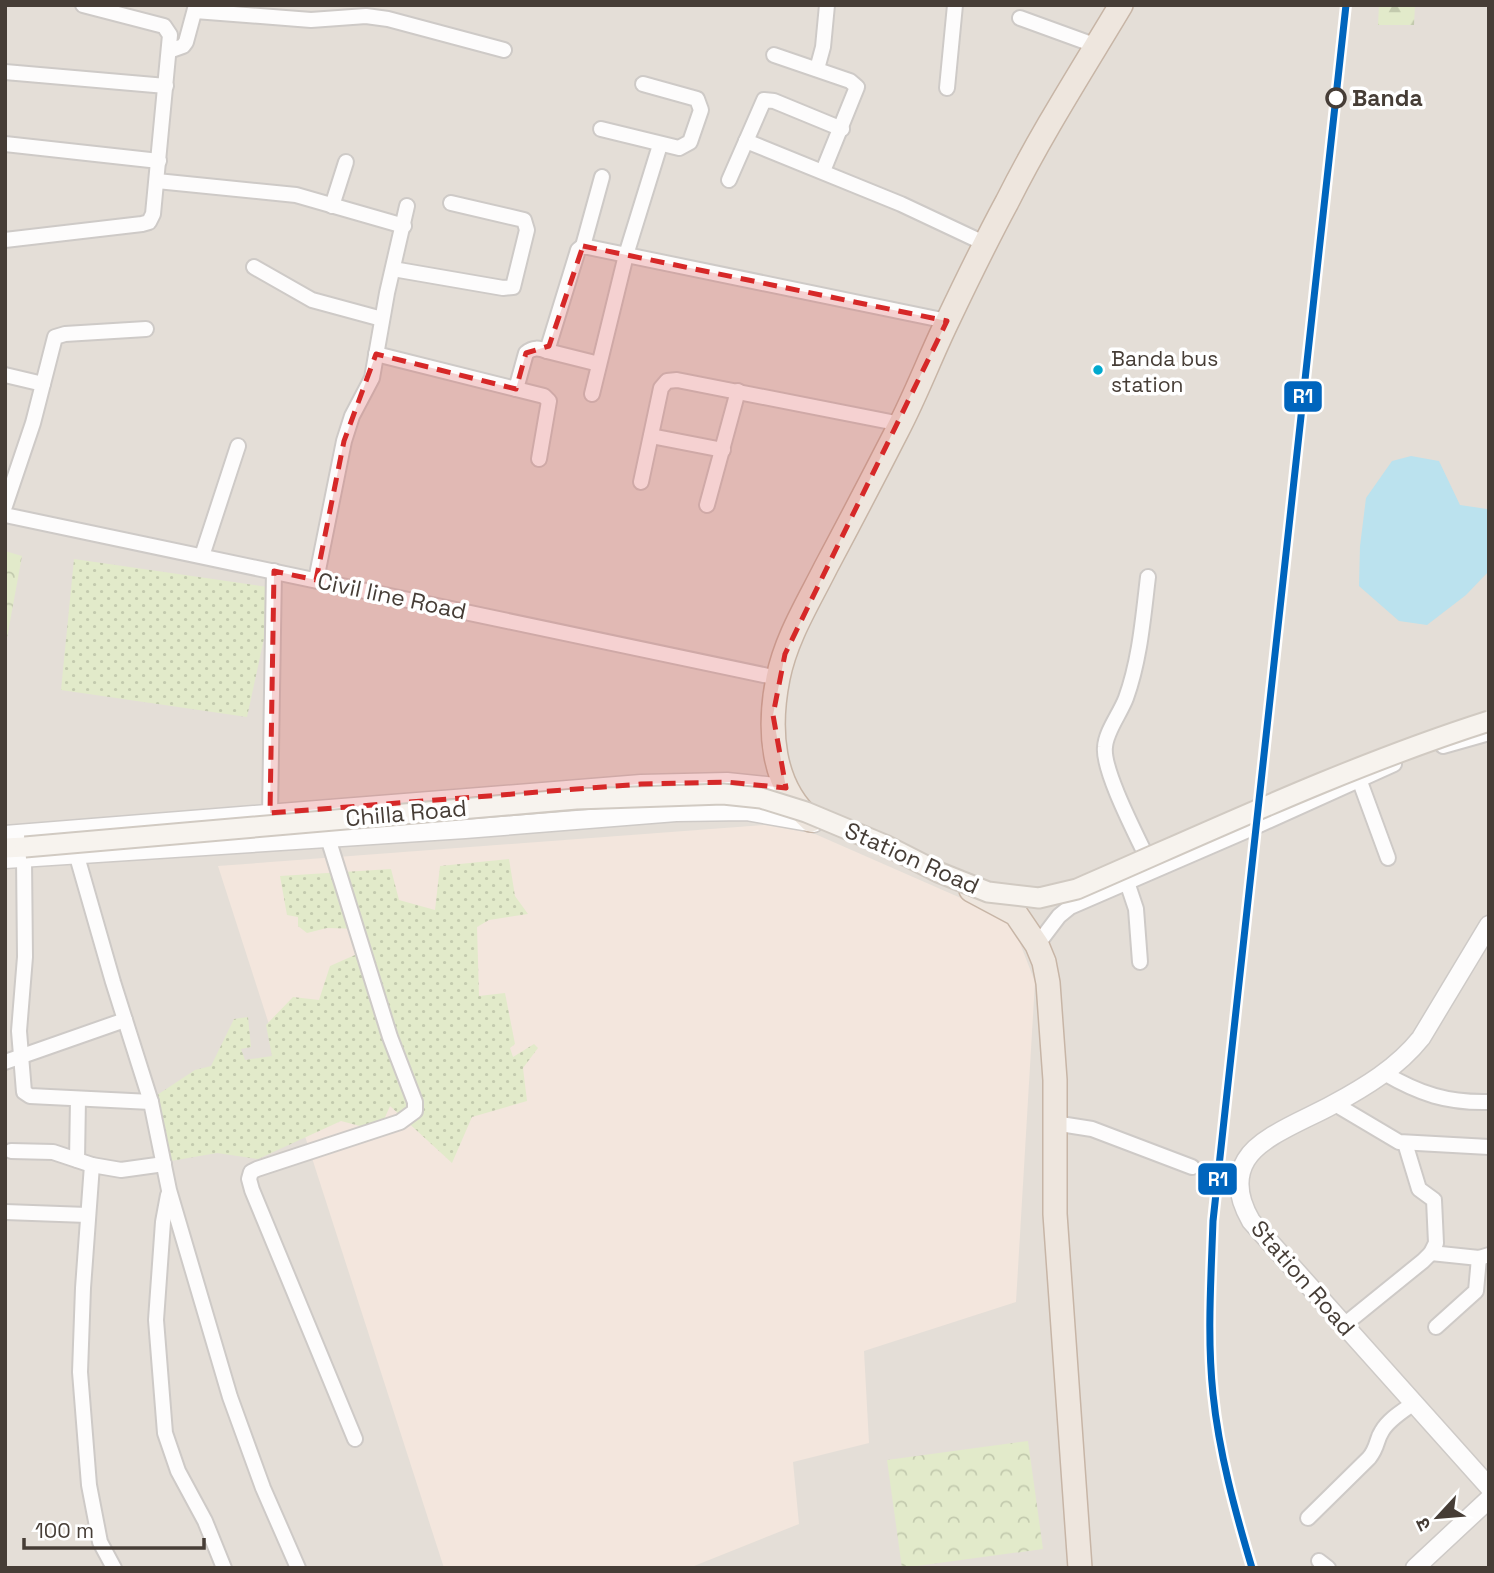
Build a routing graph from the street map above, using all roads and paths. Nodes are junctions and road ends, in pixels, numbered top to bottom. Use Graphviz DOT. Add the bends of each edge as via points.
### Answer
graph roads {
  1 [pos="83,5"];
  2 [pos="827,5"];
  3 [pos="955,5"];
  4 [pos="1122,5"];
  5 [pos="195,8"];
  6 [pos="1020,18"];
  7 [pos="1097,46"];
  8 [pos="504,50"];
  9 [pos="169,51"];
  10 [pos="774,55"];
  11 [pos="817,69"];
  12 [pos="5,72"];
  13 [pos="643,83"];
  14 [pos="166,86"];
  15 [pos="947,88"];
  16 [pos="601,129"];
  17 [pos="842,129"];
  18 [pos="746,141"];
  19 [pos="5,144"];
  20 [pos="660,145"];
  21 [pos="159,161"];
  22 [pos="346,162"];
  23 [pos="823,171"];
  24 [pos="602,177"];
  25 [pos="729,180"];
  26 [pos="157,181"];
  27 [pos="451,203"];
  28 [pos="332,206"];
  29 [pos="407,206"];
  30 [pos="404,226"];
  31 [pos="5,240"];
  32 [pos="986,244"];
  33 [pos="583,246"];
  34 [pos="626,255"];
  35 [pos="254,267"];
  36 [pos="393,269"];
  37 [pos="382,319"];
  38 [pos="947,321"];
  39 [pos="146,328"];
  40 [pos="547,351"];
  41 [pos="376,354"];
  42 [pos="598,363"];
  43 [pos="5,375"];
  44 [pos="43,384"];
  45 [pos="516,389"];
  46 [pos="738,391"];
  47 [pos="592,394"];
  48 [pos="901,424"];
  49 [pos="651,436"];
  50 [pos="238,446"];
  51 [pos="723,450"];
  52 [pos="539,459"];
  53 [pos="641,482"];
  54 [pos="707,505"];
  55 [pos="5,506"];
  56 [pos="5,515"];
  57 [pos="202,556"];
  58 [pos="274,571"];
  59 [pos="1148,577"];
  60 [pos="316,580"];
  61 [pos="778,678"];
  62 [pos="1489,711"];
  63 [pos="1489,721"];
  64 [pos="1489,733"];
  65 [pos="1359,779"];
  66 [pos="1308,781"];
  67 [pos="786,788"];
  68 [pos="270,813"];
  69 [pos="810,818"];
  70 [pos="5,835"];
  71 [pos="328,838"];
  72 [pos="5,848"];
  73 [pos="25,853"];
  74 [pos="76,853"];
  75 [pos="1388,858"];
  76 [pos="5,859"];
  77 [pos="1153,871"];
  78 [pos="1127,882"];
  79 [pos="1489,925"];
  80 [pos="1037,945"];
  81 [pos="1140,962"];
  82 [pos="125,1020"];
  83 [pos="22,1057"];
  84 [pos="5,1062"];
  85 [pos="1384,1073"];
  86 [pos="78,1099"];
  87 [pos="151,1102"];
  88 [pos="1489,1102"];
  89 [pos="1335,1104"];
  90 [pos="1054,1123"];
  91 [pos="1405,1143"];
  92 [pos="1489,1147"];
  93 [pos="11,1151"];
  94 [pos="77,1160"];
  95 [pos="164,1164"];
  96 [pos="92,1165"];
  97 [pos="1192,1167"];
  98 [pos="169,1190"];
  99 [pos="5,1212"];
  100 [pos="87,1215"];
  101 [pos="1431,1253"];
  102 [pos="1484,1257"];
  103 [pos="1345,1325"];
  104 [pos="1436,1327"];
  105 [pos="1414,1403"];
  106 [pos="355,1439"];
  107 [pos="1489,1487"];
  108 [pos="1489,1500"];
  109 [pos="1308,1518"];
  110 [pos="114,1568"];
  111 [pos="224,1568"];
  112 [pos="298,1568"];
  113 [pos="1080,1568"];
  114 [pos="1415,1568"];
  1 -- 9 [label="street" via="164,26 170,35"];
  2 -- 11 [label="street"];
  3 -- 15 [label="street"];
  4 -- 7 [label="highway"];
  5 -- 8 [label="street" via="311,20 366,16"];
  5 -- 9 [label="street" via="183,47"];
  6 -- 7 [label="street"];
  7 -- 32 [label="highway" via="1058,108"];
  9 -- 14 [label="street"];
  10 -- 11 [label="street"];
  11 -- 17 [label="street" via="857,88"];
  12 -- 14 [label="street"];
  13 -- 20 [label="street" via="697,99 700,104 690,142 679,148"];
  14 -- 21 [label="street"];
  16 -- 20 [label="street"];
  17 -- 18 [label="street" via="769,99 761,104"];
  17 -- 23 [label="street"];
  18 -- 23 [label="street"];
  18 -- 25 [label="street"];
  19 -- 21 [label="street"];
  20 -- 34 [label="street"];
  21 -- 26 [label="street"];
  22 -- 28 [label="street"];
  23 -- 32 [label="street"];
  24 -- 33 [label="street"];
  26 -- 28 [label="street" via="275,192"];
  26 -- 31 [label="street" via="149,222"];
  27 -- 36 [label="street" via="524,220 527,230 513,287"];
  28 -- 30 [label="street"];
  29 -- 30 [label="street"];
  30 -- 36 [label="street"];
  32 -- 38 [label="highway"];
  33 -- 34 [label="street"];
  33 -- 40 [label="street"];
  34 -- 38 [label="street"];
  34 -- 42 [label="street"];
  35 -- 37 [label="street" via="312,300"];
  36 -- 37 [label="street"];
  37 -- 41 [label="street"];
  38 -- 48 [label="highway"];
  39 -- 44 [label="street" via="55,337"];
  40 -- 42 [label="street"];
  40 -- 45 [label="street" via="531,349 526,354"];
  41 -- 45 [label="street"];
  41 -- 60 [label="street" via="372,378 344,442"];
  42 -- 47 [label="street"];
  43 -- 44 [label="street"];
  44 -- 55 [label="street"];
  45 -- 52 [label="street" via="549,401"];
  46 -- 48 [label="street"];
  46 -- 49 [label="street" via="667,381 661,388"];
  46 -- 51 [label="street"];
  48 -- 61 [label="highway" via="793,631"];
  49 -- 51 [label="street"];
  49 -- 53 [label="street"];
  50 -- 57 [label="street"];
  51 -- 54 [label="street"];
  56 -- 57 [label="street, Civil line Road"];
  57 -- 58 [label="street, Civil line Road"];
  58 -- 60 [label="street, Civil line Road"];
  58 -- 68 [label="street"];
  59 -- 77 [label="street" via="1139,650 1126,698 1104,749 1113,782"];
  60 -- 61 [label="street, Civil line Road"];
  61 -- 67 [label="highway" via="774,742"];
  62 -- 66 [label="street"];
  63 -- 69 [label="main road, Station Road, bridge" via="1333,778 1077,889 1039,898 978,888 885,845"];
  64 -- 65 [label="street" via="1424,752"];
  65 -- 75 [label="street"];
  65 -- 77 [label="street"];
  67 -- 68 [label="street" via="727,782 641,784"];
  67 -- 69 [label="highway"];
  68 -- 70 [label="street"];
  69 -- 71 [label="street" via="746,811 676,811"];
  69 -- 73 [label="main road, Chilla Road, bridge" via="761,798 627,796"];
  69 -- 80 [label="highway" via="999,903 1016,914"];
  71 -- 74 [label="street"];
  71 -- 106 [label="street" via="415,1111 400,1122 257,1169 249,1179"];
  72 -- 73 [label="main road, Chilla Road"];
  73 -- 74 [label="street"];
  73 -- 76 [label="street"];
  73 -- 83 [label="street"];
  74 -- 82 [label="street"];
  77 -- 78 [label="street"];
  78 -- 80 [label="street" via="1070,907"];
  78 -- 81 [label="street" via="1137,917"];
  79 -- 85 [label="street, Station Road" via="1421,1038"];
  80 -- 90 [label="highway" via="1053,1026"];
  82 -- 83 [label="street"];
  82 -- 87 [label="street"];
  83 -- 84 [label="street"];
  83 -- 86 [label="street" via="27,1095"];
  85 -- 88 [label="street" via="1452,1102"];
  85 -- 89 [label="street, Station Road"];
  86 -- 87 [label="street"];
  86 -- 94 [label="street"];
  87 -- 95 [label="street"];
  89 -- 91 [label="street"];
  89 -- 103 [label="street, Station Road" via="1255,1149 1241,1172 1240,1194 1251,1221"];
  90 -- 97 [label="street" via="1091,1129"];
  90 -- 113 [label="highway" via="1060,1312"];
  91 -- 92 [label="street"];
  91 -- 101 [label="street" via="1419,1189 1434,1200 1436,1243"];
  93 -- 94 [label="street" via="53,1152"];
  94 -- 96 [label="street"];
  95 -- 96 [label="street" via="121,1170"];
  95 -- 98 [label="street"];
  96 -- 100 [label="street"];
  98 -- 111 [label="street" via="156,1320 165,1433"];
  98 -- 112 [label="street" via="230,1397"];
  99 -- 100 [label="street"];
  100 -- 110 [label="street" via="80,1373 89,1485 100,1542"];
  101 -- 102 [label="street"];
  101 -- 103 [label="street"];
  102 -- 104 [label="street" via="1476,1291"];
  103 -- 105 [label="street, Station Road"];
  105 -- 107 [label="street, Station Road"];
  105 -- 109 [label="street" via="1389,1422 1369,1458"];
  108 -- 114 [label="street"];
}
